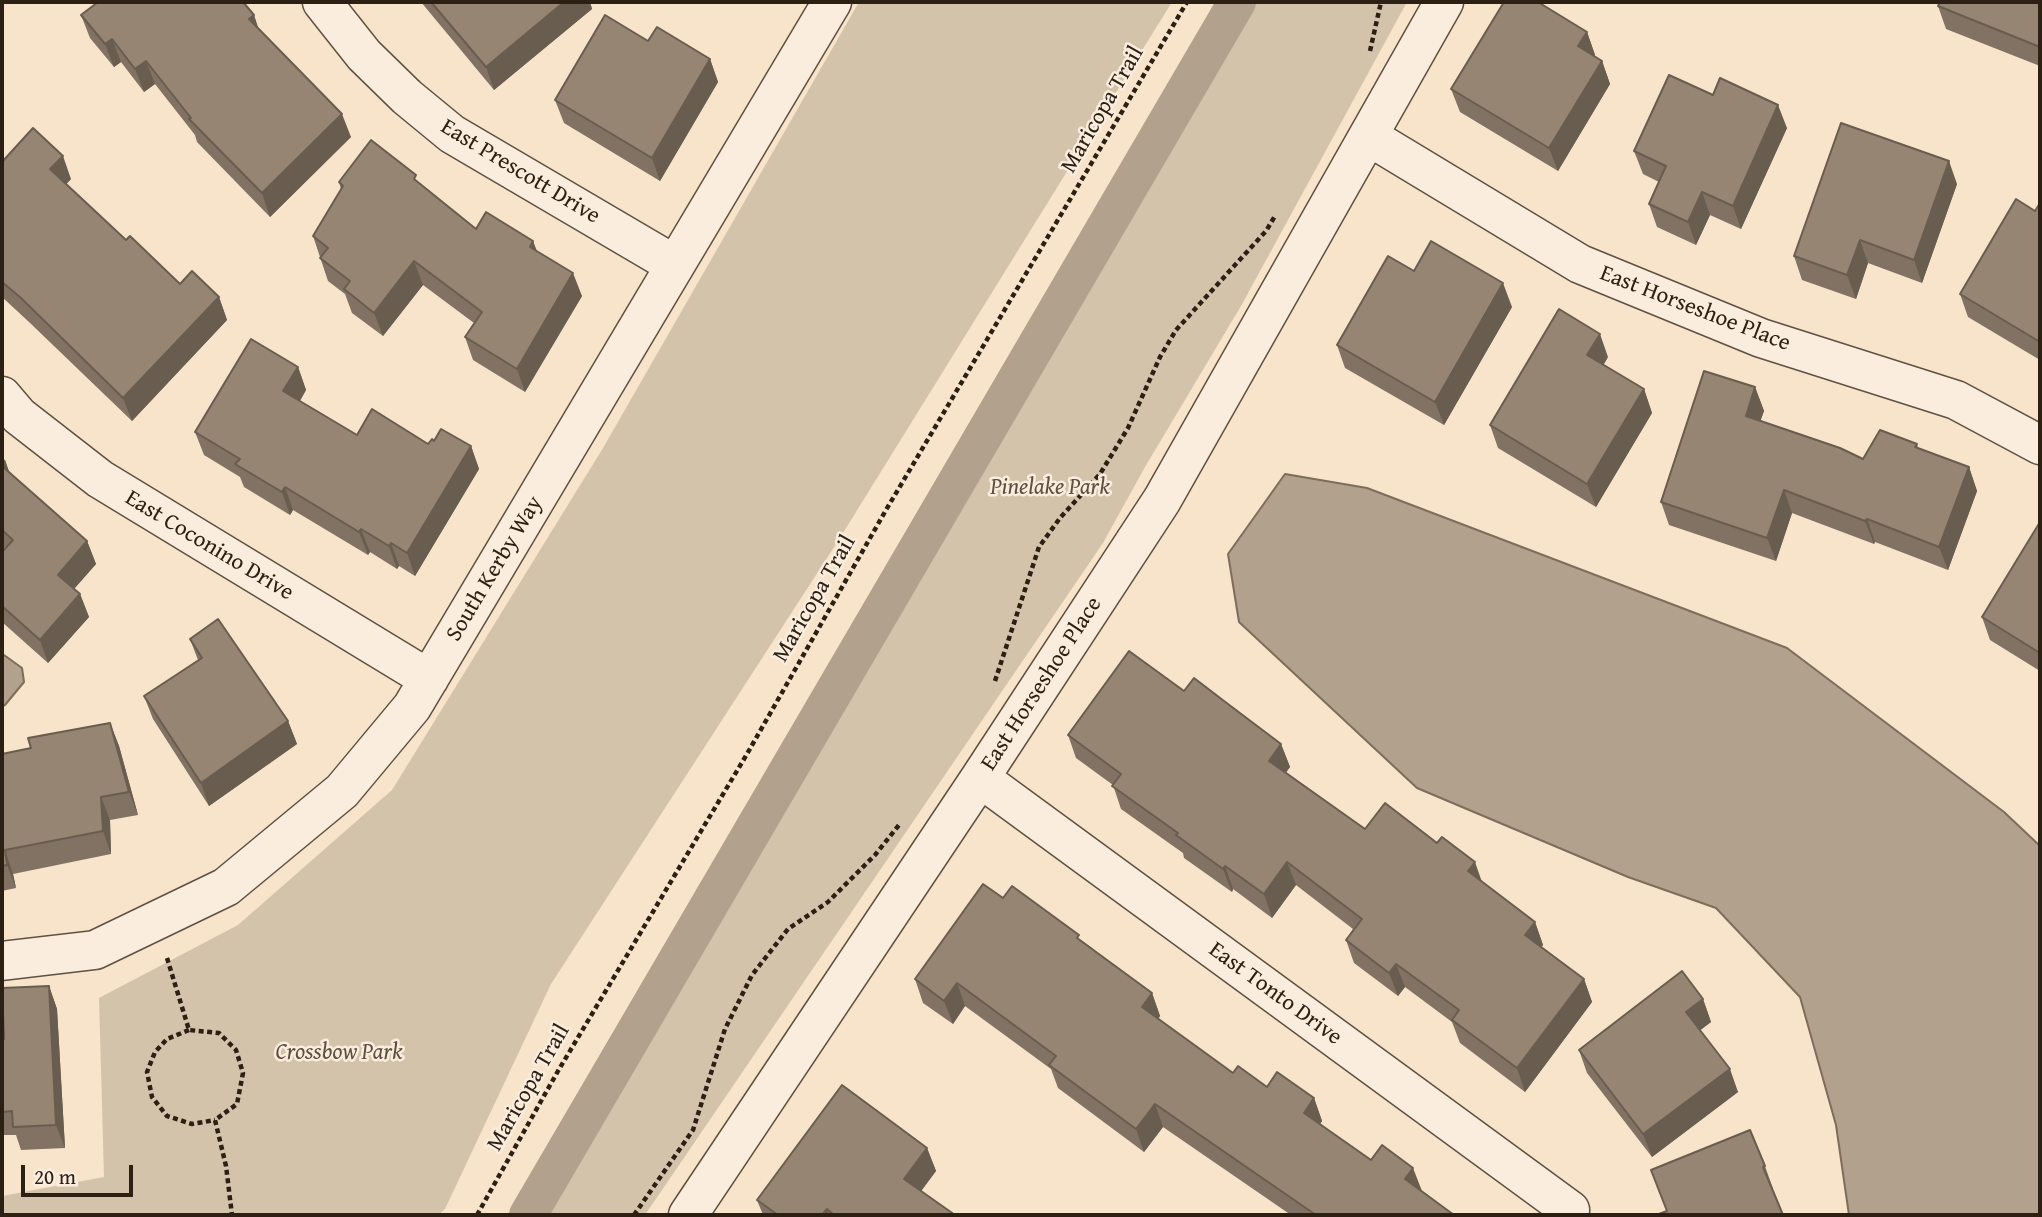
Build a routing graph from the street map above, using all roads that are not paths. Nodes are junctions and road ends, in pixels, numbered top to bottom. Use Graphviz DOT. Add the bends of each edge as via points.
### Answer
graph roads {
  1 [pos="322,2"];
  2 [pos="832,2"];
  3 [pos="1444,2"];
  4 [pos="1368,136"];
  5 [pos="675,265"];
  6 [pos="2,396"];
  7 [pos="2040,445"];
  8 [pos="429,680"];
  9 [pos="980,778"];
  10 [pos="2,961"];
  11 [pos="1569,1213"];
  12 [pos="688,1215"];
  1 -- 5 [label="street, East Prescott Drive" via="365,55 452,134"];
  2 -- 5 [label="street, South Kerby Way"];
  3 -- 4 [label="street, East Horseshoe Place"];
  4 -- 7 [label="street, East Horseshoe Place" via="1580,264 1761,338 1956,400"];
  4 -- 9 [label="street, East Horseshoe Place" via="1162,500"];
  5 -- 8 [label="street, South Kerby Way"];
  6 -- 8 [label="street, East Coconino Drive" via="19,416 100,479"];
  8 -- 10 [label="street, South Kerby Way" via="342,790 226,887 95,950"];
  9 -- 11 [label="street, East Tonto Drive"];
  9 -- 12 [label="street, East Horseshoe Place"];
}
